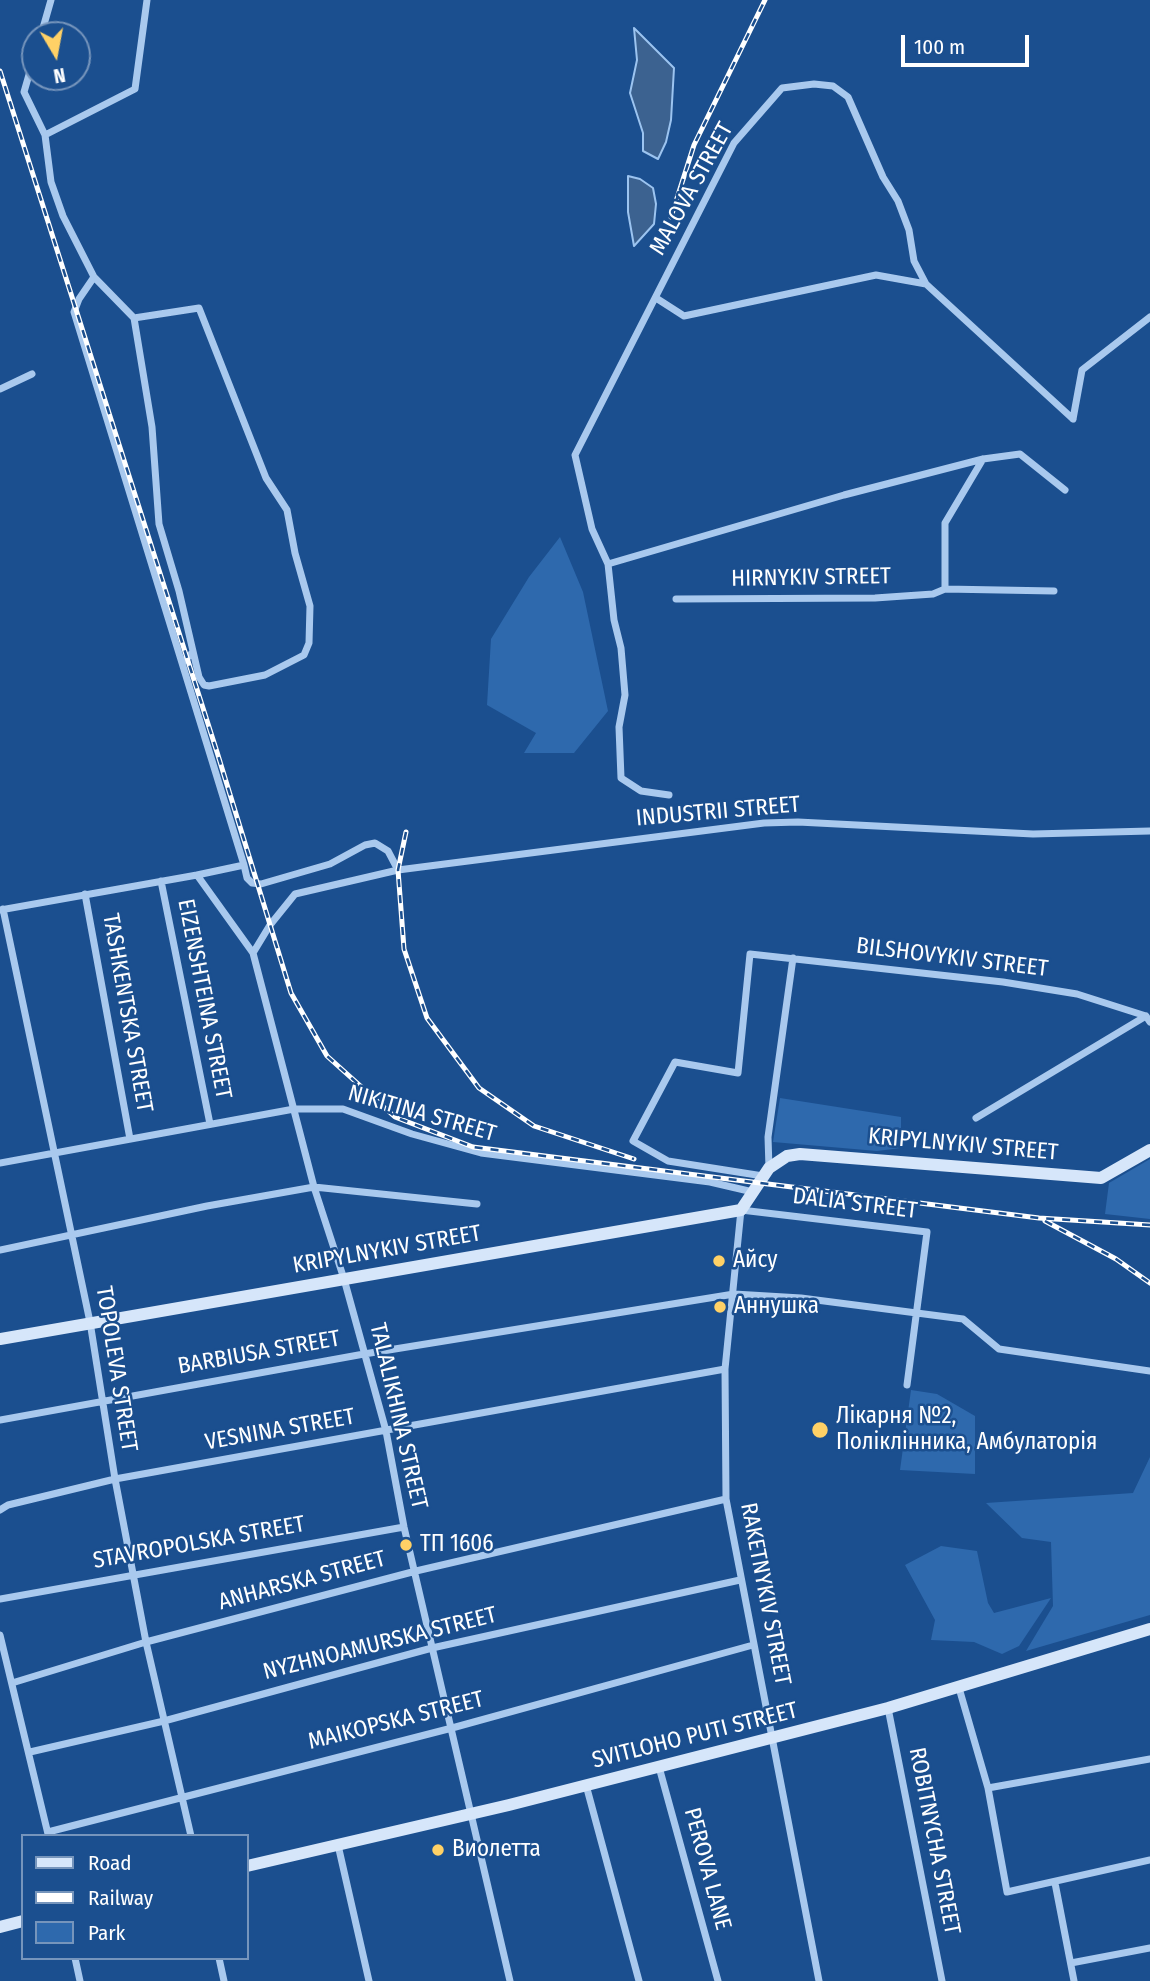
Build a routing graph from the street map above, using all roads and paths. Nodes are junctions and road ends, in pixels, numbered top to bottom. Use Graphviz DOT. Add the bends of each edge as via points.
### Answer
graph roads {
  1 [pos="51,0"];
  2 [pos="147,0"];
  3 [pos="45,21"];
  4 [pos="24,91"];
  5 [pos="45,135"];
  6 [pos="94,277"];
  7 [pos="926,284"];
  8 [pos="656,298"];
  9 [pos="1150,317"];
  10 [pos="134,318"];
  11 [pos="32,374"];
  12 [pos="0,389"];
  13 [pos="983,459"];
  14 [pos="1065,490"];
  15 [pos="608,564"];
  16 [pos="945,589"];
  17 [pos="1054,591"];
  18 [pos="676,599"];
  19 [pos="193,652"];
  20 [pos="182,663"];
  21 [pos="668,795"];
  22 [pos="1150,831"];
  23 [pos="244,864"];
  24 [pos="398,870"];
  25 [pos="197,875"];
  26 [pos="161,881"];
  27 [pos="85,894"];
  28 [pos="1,909"];
  29 [pos="253,953"];
  30 [pos="793,958"];
  31 [pos="1149,1017"];
  32 [pos="294,1109"];
  33 [pos="976,1118"];
  34 [pos="210,1124"];
  35 [pos="130,1139"];
  36 [pos="1150,1150"];
  37 [pos="56,1154"];
  38 [pos="0,1163"];
  39 [pos="766,1172"];
  40 [pos="314,1187"];
  41 [pos="753,1192"];
  42 [pos="477,1204"];
  43 [pos="741,1210"];
  44 [pos="73,1235"];
  45 [pos="0,1250"];
  46 [pos="344,1279"];
  47 [pos="734,1294"];
  48 [pos="917,1312"];
  49 [pos="90,1322"];
  50 [pos="0,1339"];
  51 [pos="364,1354"];
  52 [pos="725,1369"];
  53 [pos="1150,1371"];
  54 [pos="907,1385"];
  55 [pos="102,1401"];
  56 [pos="0,1420"];
  57 [pos="386,1431"];
  58 [pos="115,1479"];
  59 [pos="726,1499"];
  60 [pos="0,1510"];
  61 [pos="404,1527"];
  62 [pos="416,1571"];
  63 [pos="133,1573"];
  64 [pos="740,1580"];
  65 [pos="0,1599"];
  66 [pos="1150,1629"];
  67 [pos="0,1634"];
  68 [pos="145,1642"];
  69 [pos="753,1645"];
  70 [pos="432,1648"];
  71 [pos="12,1683"];
  72 [pos="959,1688"];
  73 [pos="888,1708"];
  74 [pos="164,1721"];
  75 [pos="452,1728"];
  76 [pos="773,1738"];
  77 [pos="30,1752"];
  78 [pos="1150,1759"];
  79 [pos="659,1767"];
  80 [pos="586,1785"];
  81 [pos="988,1787"];
  82 [pos="183,1795"];
  83 [pos="469,1815"];
  84 [pos="48,1834"];
  85 [pos="191,1834"];
  86 [pos="338,1845"];
  87 [pos="1150,1860"];
  88 [pos="248,1867"];
  89 [pos="1055,1883"];
  90 [pos="21,1922"];
  91 [pos="0,1927"];
  92 [pos="1150,1948"];
  93 [pos="75,1960"];
  94 [pos="219,1960"];
  95 [pos="1071,1963"];
  96 [pos="80,1981"];
  97 [pos="224,1981"];
  98 [pos="369,1981"];
  99 [pos="510,1981"];
  100 [pos="639,1981"];
  101 [pos="718,1981"];
  102 [pos="819,1981"];
  103 [pos="942,1981"];
  104 [pos="1074,1981"];
  1 -- 3 [label="street"];
  2 -- 5 [label="street" via="135,89"];
  4 -- 5 [label="street"];
  5 -- 6 [label="street" via="51,182"];
  6 -- 10 [label="street"];
  6 -- 20 [label="street" via="74,312"];
  7 -- 8 [label="street" via="876,275 684,316"];
  7 -- 8 [label="street, MALOVA STREET" via="914,261 898,201 848,97 833,86 814,84 782,88 734,143"];
  7 -- 9 [label="street, MALOVA STREET" via="1073,419 1082,369"];
  8 -- 15 [label="street, MALOVA STREET" via="575,455 592,529"];
  10 -- 19 [label="street" via="152,427 159,524"];
  10 -- 19 [label="street" via="199,308 266,478 287,510 310,606 309,643 304,655 265,675 204,685"];
  11 -- 12 [label="street"];
  13 -- 14 [label="street" via="1020,454"];
  13 -- 15 [label="street"];
  13 -- 16 [label="street" via="945,523"];
  15 -- 21 [label="street, MALOVA STREET" via="625,695 619,727 621,778 641,791"];
  16 -- 17 [label="street, HIRNYKIV STREET"];
  16 -- 18 [label="street, HIRNYKIV STREET" via="875,598"];
  19 -- 20 [label="street"];
  20 -- 23 [label="street"];
  22 -- 24 [label="street, INDUSTRII STREET" via="1033,834 764,823"];
  23 -- 24 [label="street" via="247,878 261,884 330,864 375,843 388,851"];
  23 -- 25 [label="street"];
  24 -- 29 [label="street, INDUSTRII STREET" via="295,894"];
  25 -- 26 [label="street"];
  25 -- 29 [label="street"];
  26 -- 27 [label="street"];
  26 -- 34 [label="street, EIZENSHTEINA STREET"];
  27 -- 28 [label="street"];
  27 -- 35 [label="street, TASHKENTSKA STREET"];
  28 -- 37 [label="street, TOPOLEVA STREET"];
  29 -- 32 [label="street, TALALIKHINA STREET"];
  30 -- 31 [label="street, BILSHOVYKIV STREET" via="1077,994"];
  30 -- 39 [label="street"];
  30 -- 39 [label="street, BILSHOVYKIV STREET" via="750,954 738,1073 675,1062 634,1141 668,1161"];
  31 -- 33 [label="street, BILSHOVYKIV STREET"];
  32 -- 34 [label="street, NIKITINA STREET"];
  32 -- 40 [label="street, TALALIKHINA STREET"];
  32 -- 41 [label="street, NIKITINA STREET" via="343,1109 481,1153 710,1182"];
  34 -- 35 [label="street, NIKITINA STREET"];
  35 -- 37 [label="street, NIKITINA STREET"];
  36 -- 39 [label="street, KRIPYLNYKIV STREET" via="1101,1178 800,1154 787,1156"];
  37 -- 38 [label="street, NIKITINA STREET"];
  37 -- 44 [label="street, TOPOLEVA STREET"];
  39 -- 41 [label="street"];
  40 -- 42 [label="street"];
  40 -- 44 [label="street"];
  40 -- 46 [label="street, TALALIKHINA STREET"];
  41 -- 43 [label="street"];
  43 -- 46 [label="street, KRIPYLNYKIV STREET"];
  43 -- 47 [label="street, RAKETNYKIV STREET"];
  43 -- 48 [label="street, DALIA STREET" via="927,1231"];
  44 -- 45 [label="street"];
  44 -- 49 [label="street, TOPOLEVA STREET"];
  46 -- 49 [label="street, KRIPYLNYKIV STREET"];
  46 -- 51 [label="street, TALALIKHINA STREET"];
  47 -- 48 [label="street"];
  47 -- 51 [label="street, BARBIUSA STREET"];
  47 -- 52 [label="street, RAKETNYKIV STREET"];
  48 -- 53 [label="street" via="963,1319 999,1349"];
  48 -- 54 [label="street, DALIA STREET"];
  49 -- 50 [label="street, KRIPYLNYKIV STREET"];
  49 -- 55 [label="street, TOPOLEVA STREET"];
  51 -- 55 [label="street, BARBIUSA STREET"];
  51 -- 57 [label="street, TALALIKHINA STREET"];
  52 -- 57 [label="street, VESNINA STREET"];
  52 -- 59 [label="street, RAKETNYKIV STREET"];
  55 -- 56 [label="street, BARBIUSA STREET"];
  55 -- 58 [label="street, TOPOLEVA STREET"];
  57 -- 58 [label="street, VESNINA STREET"];
  57 -- 61 [label="street, TALALIKHINA STREET"];
  58 -- 60 [label="street, VESNINA STREET"];
  58 -- 63 [label="street, TOPOLEVA STREET"];
  59 -- 62 [label="street, ANHARSKA STREET"];
  59 -- 64 [label="street, RAKETNYKIV STREET"];
  61 -- 62 [label="street, TALALIKHINA STREET"];
  61 -- 63 [label="street, STAVROPOLSKA STREET"];
  62 -- 68 [label="street, ANHARSKA STREET"];
  62 -- 70 [label="street, TALALIKHINA STREET"];
  63 -- 65 [label="street, STAVROPOLSKA STREET"];
  63 -- 68 [label="street, TOPOLEVA STREET"];
  64 -- 69 [label="street, RAKETNYKIV STREET"];
  64 -- 70 [label="street, NYZHNOAMURSKA STREET"];
  66 -- 72 [label="street, SVITLOHO PUTI STREET"];
  67 -- 71 [label="street"];
  68 -- 71 [label="street, ANHARSKA STREET"];
  68 -- 74 [label="street, TOPOLEVA STREET"];
  69 -- 75 [label="street, MAIKOPSKA STREET"];
  69 -- 76 [label="street, RAKETNYKIV STREET"];
  70 -- 74 [label="street, NYZHNOAMURSKA STREET"];
  70 -- 75 [label="street, TALALIKHINA STREET"];
  71 -- 77 [label="street"];
  72 -- 73 [label="street, SVITLOHO PUTI STREET"];
  72 -- 81 [label="street"];
  73 -- 76 [label="street, SVITLOHO PUTI STREET"];
  73 -- 103 [label="street, ROBITNYCHA STREET"];
  74 -- 77 [label="street, NYZHNOAMURSKA STREET"];
  74 -- 82 [label="street, TOPOLEVA STREET"];
  75 -- 82 [label="street, MAIKOPSKA STREET"];
  75 -- 83 [label="street, TALALIKHINA STREET"];
  76 -- 79 [label="street, SVITLOHO PUTI STREET"];
  76 -- 102 [label="street, RAKETNYKIV STREET"];
  77 -- 84 [label="street"];
  78 -- 81 [label="street"];
  79 -- 80 [label="street, SVITLOHO PUTI STREET"];
  79 -- 101 [label="street, PEROVA LANE"];
  80 -- 83 [label="street, SVITLOHO PUTI STREET"];
  80 -- 100 [label="street"];
  81 -- 89 [label="street" via="1007,1892"];
  82 -- 84 [label="street, MAIKOPSKA STREET"];
  82 -- 85 [label="street, TOPOLEVA STREET"];
  83 -- 86 [label="street, SVITLOHO PUTI STREET"];
  83 -- 99 [label="street, TALALIKHINA STREET"];
  86 -- 88 [label="street, SVITLOHO PUTI STREET"];
  86 -- 98 [label="street"];
  87 -- 89 [label="street"];
  89 -- 95 [label="street"];
  90 -- 91 [label="street"];
  92 -- 95 [label="street"];
  93 -- 96 [label="street"];
  94 -- 97 [label="street"];
  95 -- 104 [label="street"];
}
